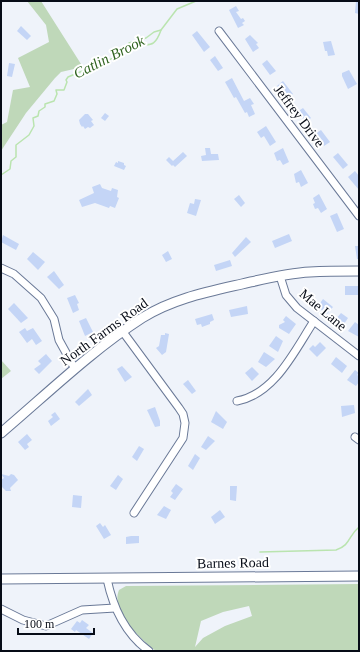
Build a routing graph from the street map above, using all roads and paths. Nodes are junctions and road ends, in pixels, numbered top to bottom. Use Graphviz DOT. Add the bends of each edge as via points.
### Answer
graph roads {
  1 [pos="219,31"];
  2 [pos="359,216"];
  3 [pos="1,268"];
  4 [pos="359,271"];
  5 [pos="280,276"];
  6 [pos="314,321"];
  7 [pos="123,332"];
  8 [pos="359,356"];
  9 [pos="75,369"];
  10 [pos="237,401"];
  11 [pos="1,433"];
  12 [pos="134,513"];
  13 [pos="359,576"];
  14 [pos="1,579"];
  15 [pos="107,579"];
  16 [pos="115,608"];
  17 [pos="1,609"];
  18 [pos="149,651"];
  1 -- 2 [label="street, Jeffrey Drive"];
  3 -- 9 [label="street" via="14,274 41,298 54,319 59,340"];
  4 -- 5 [label="main road, North Farms Road" via="310,272"];
  5 -- 6 [label="street, Mae Lane" via="286,295 297,308"];
  5 -- 7 [label="main road, North Farms Road" via="184,299 143,318"];
  6 -- 8 [label="street, Mae Lane"];
  6 -- 10 [label="street" via="278,376 249,398"];
  7 -- 9 [label="main road, North Farms Road"];
  7 -- 12 [label="street" via="179,408 185,424 177,448"];
  9 -- 11 [label="main road, North Farms Road"];
  13 -- 15 [label="main road, Barnes Road"];
  14 -- 15 [label="main road, Barnes Road"];
  15 -- 16 [label="street"];
  16 -- 17 [label="street" via="82,610 46,626 23,620"];
  16 -- 18 [label="street" via="123,624 140,645"];
}
